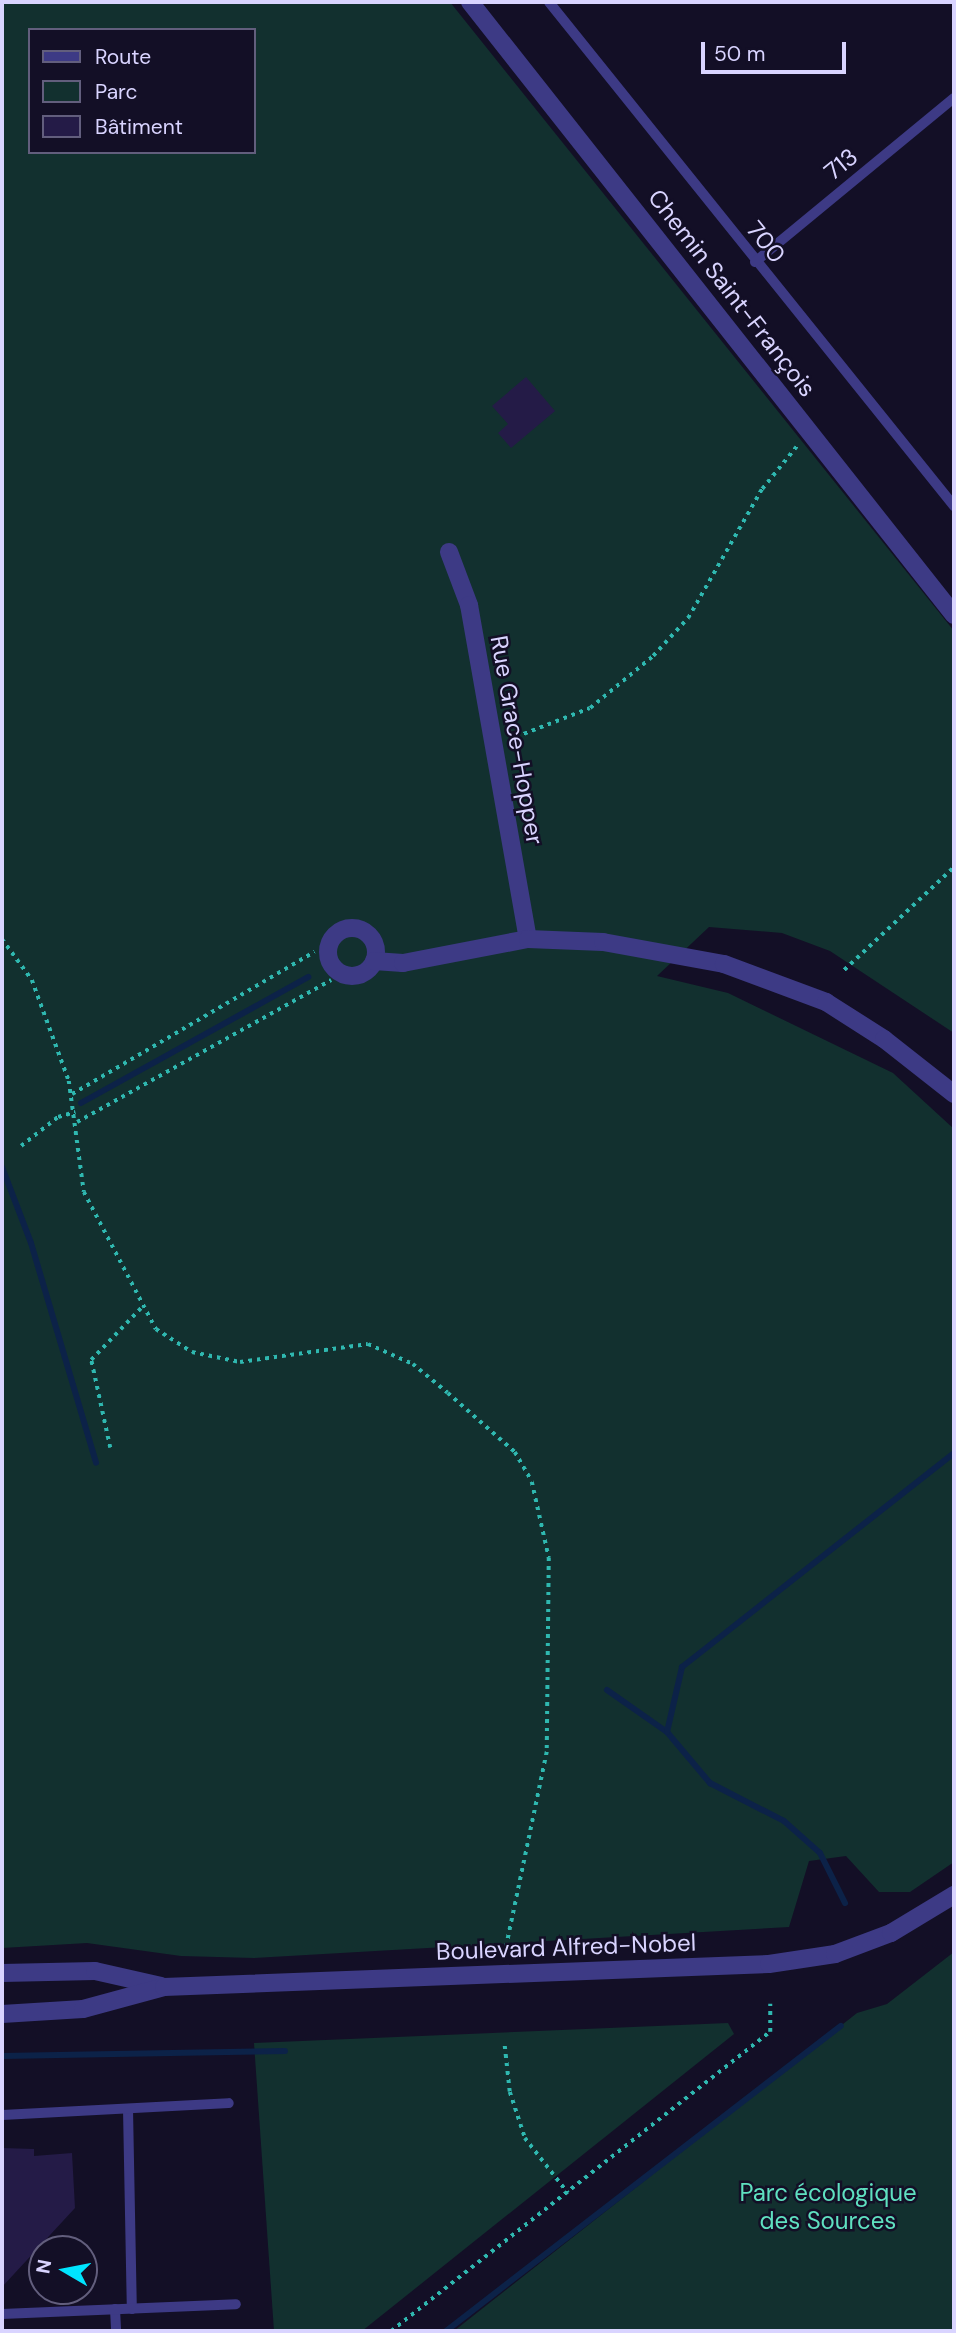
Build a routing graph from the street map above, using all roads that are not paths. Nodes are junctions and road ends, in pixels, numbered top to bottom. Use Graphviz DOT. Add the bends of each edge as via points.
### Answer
graph roads {
  1 [pos="470,2"];
  2 [pos="548,2"];
  3 [pos="954,98"];
  4 [pos="755,262"];
  5 [pos="954,506"];
  6 [pos="449,552"];
  7 [pos="954,615"];
  8 [pos="528,939"];
  9 [pos="374,961"];
  10 [pos="954,1094"];
  11 [pos="954,1895"];
  12 [pos="2,1973"];
  13 [pos="164,1987"];
  14 [pos="2,2014"];
  15 [pos="229,2104"];
  16 [pos="128,2109"];
  17 [pos="2,2115"];
  18 [pos="236,2304"];
  19 [pos="132,2308"];
  20 [pos="115,2309"];
  21 [pos="2,2314"];
  22 [pos="116,2331"];
  1 -- 7 [label="street, Chemin Saint-François"];
  2 -- 4 [label="lane, 700"];
  3 -- 4 [label="lane, 713"];
  4 -- 5 [label="lane, 700"];
  6 -- 8 [label="street, Rue Grace-Hopper" via="469,605"];
  8 -- 9 [label="street" via="399,964"];
  8 -- 10 [label="street" via="662,949 788,985 884,1039"];
  11 -- 13 [label="street, Boulevard Alfred-Nobel" via="891,1933 835,1954 769,1964"];
  12 -- 13 [label="street, Boulevard Alfred-Nobel" via="95,1971"];
  13 -- 14 [label="street, Boulevard Alfred-Nobel" via="83,2009"];
  15 -- 16 [label="lane"];
  16 -- 17 [label="lane"];
  16 -- 19 [label="lane"];
  18 -- 19 [label="lane"];
  19 -- 20 [label="lane"];
  20 -- 21 [label="lane"];
  20 -- 22 [label="lane"];
}
